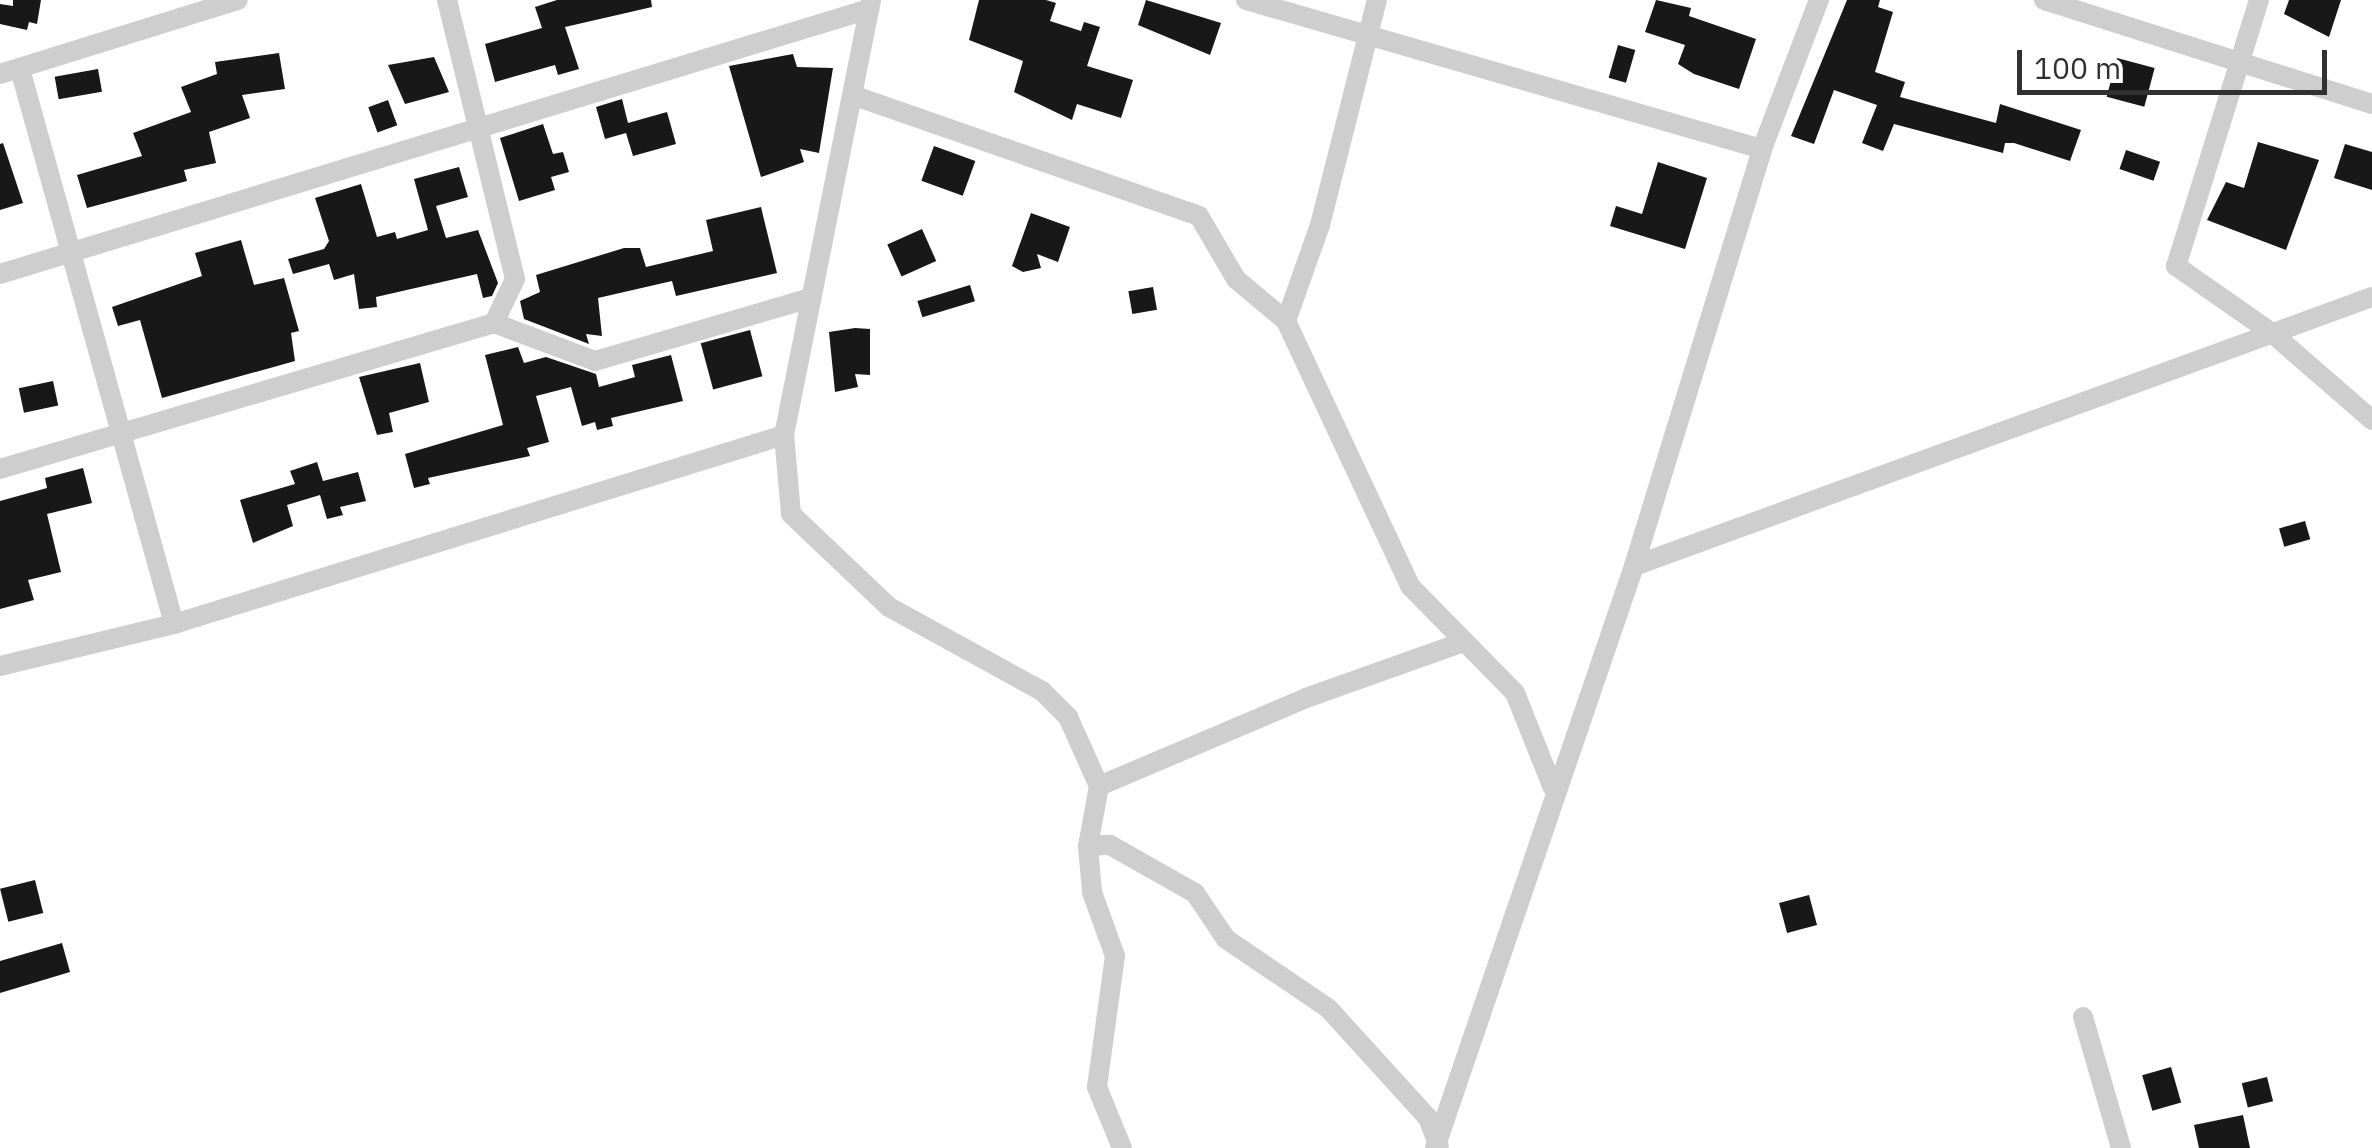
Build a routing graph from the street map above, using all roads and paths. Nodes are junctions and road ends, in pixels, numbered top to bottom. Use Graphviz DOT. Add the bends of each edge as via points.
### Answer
graph roads {
  1 [pos="238,0"];
  2 [pos="447,0"];
  3 [pos="1246,0"];
  4 [pos="1377,0"];
  5 [pos="1819,0"];
  6 [pos="2044,0"];
  7 [pos="2259,0"];
  8 [pos="870,4"];
  9 [pos="1370,40"];
  10 [pos="2238,63"];
  11 [pos="10,71"];
  12 [pos="855,96"];
  13 [pos="2372,104"];
  14 [pos="482,126"];
  15 [pos="1762,149"];
  16 [pos="72,252"];
  17 [pos="0,274"];
  18 [pos="2372,297"];
  19 [pos="811,298"];
  20 [pos="1286,321"];
  21 [pos="494,323"];
  22 [pos="2272,333"];
  23 [pos="2372,420"];
  24 [pos="124,432"];
  25 [pos="784,435"];
  26 [pos="0,468"];
  27 [pos="1634,566"];
  28 [pos="174,624"];
  29 [pos="1464,642"];
  30 [pos="0,666"];
  31 [pos="1099,786"];
  32 [pos="1553,788"];
  33 [pos="1088,846"];
  34 [pos="2083,1016"];
  35 [pos="1437,1146"];
  36 [pos="1122,1148"];
  37 [pos="2122,1148"];
  1 -- 11 [label="street"];
  2 -- 14 [label="street"];
  3 -- 9 [label="street"];
  4 -- 9 [label="street"];
  5 -- 15 [label="street"];
  6 -- 10 [label="street"];
  7 -- 10 [label="street"];
  8 -- 12 [label="street"];
  8 -- 14 [label="street"];
  9 -- 15 [label="street" via="1626,105"];
  9 -- 20 [label="street" via="1320,225"];
  10 -- 13 [label="street"];
  10 -- 22 [label="street" via="2176,266"];
  11 -- 16 [label="street"];
  12 -- 19 [label="street"];
  12 -- 20 [label="street" via="1200,216 1236,280"];
  14 -- 16 [label="street"];
  14 -- 21 [label="street" via="515,278"];
  15 -- 27 [label="street"];
  16 -- 17 [label="street"];
  16 -- 24 [label="street"];
  18 -- 22 [label="street"];
  19 -- 21 [label="street" via="595,361"];
  19 -- 25 [label="street"];
  20 -- 29 [label="street" via="1410,586"];
  21 -- 24 [label="street"];
  22 -- 23 [label="street"];
  22 -- 27 [label="street"];
  24 -- 26 [label="street"];
  24 -- 28 [label="street"];
  25 -- 28 [label="street"];
  25 -- 31 [label="street" via="791,514 888,607 1042,691 1068,717"];
  27 -- 32 [label="street"];
  28 -- 30 [label="street"];
  29 -- 31 [label="street" via="1306,698"];
  29 -- 32 [label="street" via="1515,693"];
  31 -- 33 [label="street"];
  32 -- 35 [label="street"];
  33 -- 35 [label="street" via="1110,845 1195,893 1226,939 1328,1008 1428,1118"];
  33 -- 36 [label="street" via="1092,892 1114,956 1097,1087"];
  34 -- 37 [label="street"];
}
